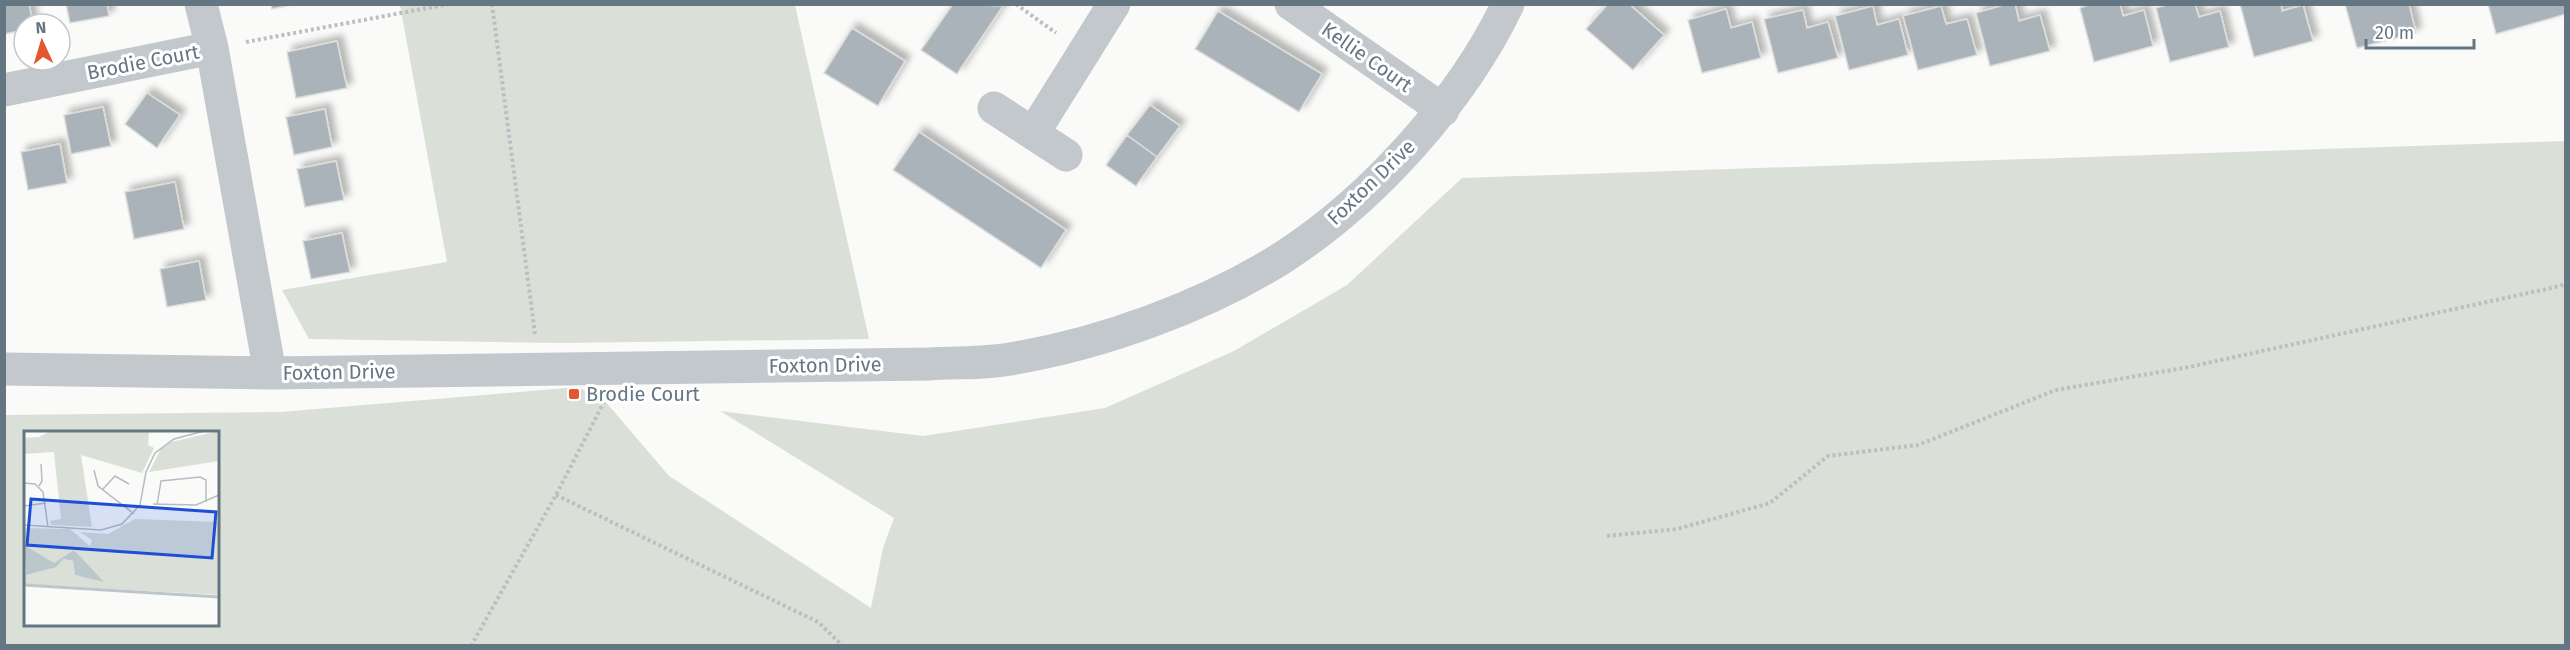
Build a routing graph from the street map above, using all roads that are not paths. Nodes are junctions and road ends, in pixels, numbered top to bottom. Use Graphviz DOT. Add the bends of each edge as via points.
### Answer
graph roads {
  1 [pos="201,4"];
  2 [pos="1114,4"];
  3 [pos="1291,4"];
  4 [pos="1508,4"];
  5 [pos="212,48"];
  6 [pos="4,90"];
  7 [pos="994,108"];
  8 [pos="1443,110"];
  9 [pos="1034,132"];
  10 [pos="1066,155"];
  11 [pos="4,369"];
  12 [pos="270,373"];
  1 -- 5 [label="street, Brodie Court"];
  2 -- 9 [label="street"];
  3 -- 8 [label="street, Kellie Court"];
  4 -- 8 [label="street, Foxton Drive" via="1491,40"];
  5 -- 6 [label="street, Brodie Court"];
  5 -- 12 [label="street, Brodie Court"];
  7 -- 9 [label="street"];
  8 -- 12 [label="street, Foxton Drive" via="1346,211 1284,256 1189,306 1060,349 1008,360"];
  9 -- 10 [label="street"];
  11 -- 12 [label="street, Foxton Drive"];
}
